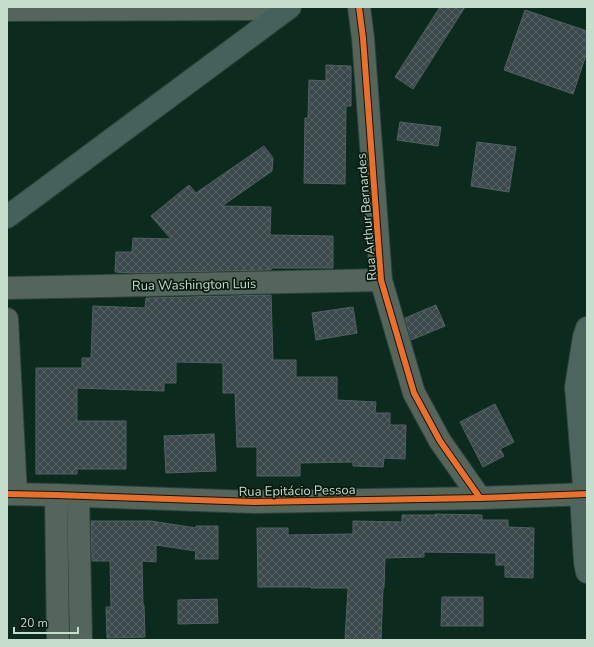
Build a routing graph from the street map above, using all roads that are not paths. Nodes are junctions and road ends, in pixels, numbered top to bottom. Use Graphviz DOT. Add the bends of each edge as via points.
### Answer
graph roads {
  1 [pos="359,7"];
  2 [pos="289,8"];
  3 [pos="7,10"];
  4 [pos="7,217"];
  5 [pos="380,280"];
  6 [pos="7,288"];
  7 [pos="7,319"];
  8 [pos="587,328"];
  9 [pos="585,490"];
  10 [pos="11,494"];
  11 [pos="56,495"];
  12 [pos="78,496"];
  13 [pos="480,498"];
  14 [pos="587,572"];
  15 [pos="58,640"];
  16 [pos="81,640"];
  1 -- 5 [label="street, Rua Arthur Bernardes"];
  2 -- 3 [label="street"];
  2 -- 4 [label="highway"];
  5 -- 6 [label="street, Rua Washington Luis"];
  5 -- 13 [label="street, Rua Arthur Bernardes" via="414,393 440,441"];
  7 -- 10 [label="street"];
  8 -- 9 [label="main road" via="576,387"];
  9 -- 13 [label="street, Rua Epitácio Pessoa"];
  9 -- 14 [label="main road"];
  10 -- 11 [label="street, Rua Epitácio Pessoa"];
  11 -- 12 [label="street, Rua Epitácio Pessoa"];
  11 -- 15 [label="street"];
  12 -- 13 [label="street, Rua Epitácio Pessoa" via="254,502"];
  12 -- 16 [label="street"];
}
